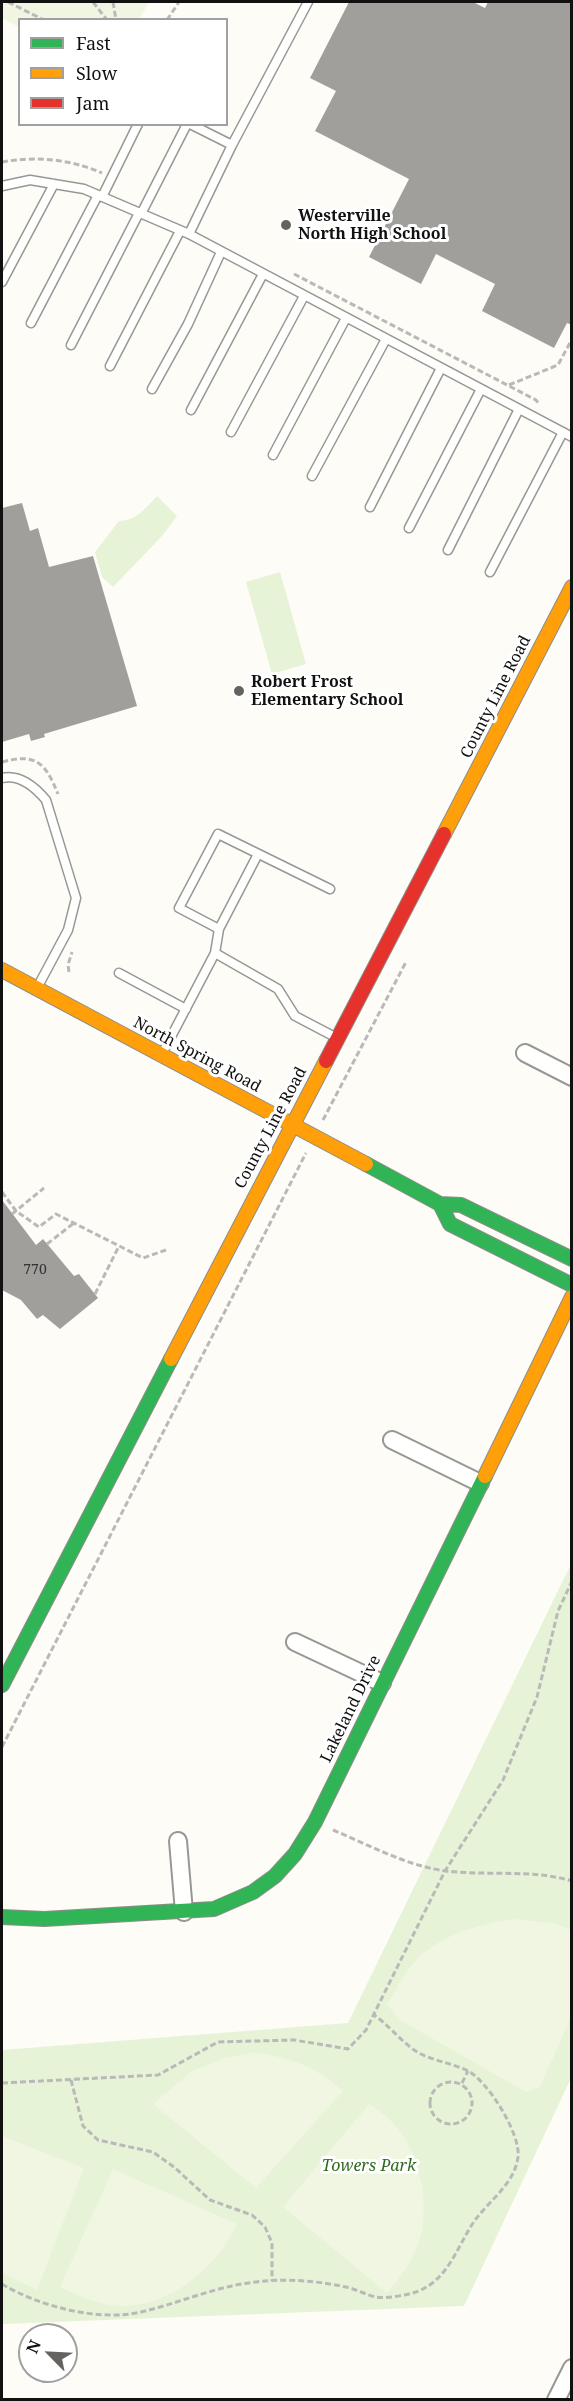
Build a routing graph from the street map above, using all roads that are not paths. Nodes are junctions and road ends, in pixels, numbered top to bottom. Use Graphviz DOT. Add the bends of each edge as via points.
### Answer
graph roads {
  1 [pos="308,2"];
  2 [pos="137,126"];
  3 [pos="187,126"];
  4 [pos="192,126"];
  5 [pos="232,145"];
  6 [pos="54,184"];
  7 [pos="2,186"];
  8 [pos="100,196"];
  9 [pos="140,213"];
  10 [pos="184,233"];
  11 [pos="221,252"];
  12 [pos="263,274"];
  13 [pos="2,282"];
  14 [pos="304,296"];
  15 [pos="346,318"];
  16 [pos="31,323"];
  17 [pos="386,339"];
  18 [pos="71,345"];
  19 [pos="110,366"];
  20 [pos="441,368"];
  21 [pos="152,389"];
  22 [pos="481,389"];
  23 [pos="519,409"];
  24 [pos="191,410"];
  25 [pos="231,432"];
  26 [pos="563,432"];
  27 [pos="572,437"];
  28 [pos="273,455"];
  29 [pos="312,476"];
  30 [pos="370,507"];
  31 [pos="409,528"];
  32 [pos="448,550"];
  33 [pos="490,572"];
  34 [pos="572,587"];
  35 [pos="2,778"];
  36 [pos="258,854"];
  37 [pos="330,889"];
  38 [pos="219,929"];
  39 [pos="215,953"];
  40 [pos="2,970"];
  41 [pos="119,973"];
  42 [pos="36,990"];
  43 [pos="186,1009"];
  44 [pos="337,1038"];
  45 [pos="525,1053"];
  46 [pos="161,1056"];
  47 [pos="572,1077"];
  48 [pos="293,1123"];
  49 [pos="440,1204"];
  50 [pos="572,1259"];
  51 [pos="572,1286"];
  52 [pos="572,1297"];
  53 [pos="392,1440"];
  54 [pos="480,1483"];
  55 [pos="295,1642"];
  56 [pos="382,1683"];
  57 [pos="2,1685"];
  58 [pos="178,1841"];
  59 [pos="184,1912"];
  60 [pos="2,1917"];
  61 [pos="572,2368"];
  62 [pos="556,2400"];
  1 -- 5 [label="lane"];
  2 -- 8 [label="lane"];
  3 -- 9 [label="lane"];
  4 -- 5 [label="lane"];
  5 -- 10 [label="lane"];
  6 -- 7 [label="lane" via="30,180"];
  6 -- 8 [label="lane"];
  6 -- 13 [label="lane"];
  8 -- 9 [label="lane"];
  8 -- 16 [label="lane"];
  9 -- 10 [label="lane"];
  9 -- 18 [label="lane"];
  10 -- 11 [label="lane"];
  10 -- 19 [label="lane"];
  11 -- 12 [label="lane"];
  11 -- 21 [label="lane"];
  12 -- 14 [label="lane"];
  12 -- 24 [label="lane"];
  14 -- 15 [label="lane"];
  14 -- 25 [label="lane"];
  15 -- 17 [label="lane"];
  15 -- 28 [label="lane"];
  17 -- 20 [label="lane"];
  17 -- 29 [label="lane"];
  20 -- 22 [label="lane"];
  20 -- 30 [label="lane"];
  22 -- 23 [label="lane"];
  22 -- 31 [label="lane"];
  23 -- 26 [label="lane"];
  23 -- 32 [label="lane"];
  26 -- 27 [label="lane"];
  26 -- 33 [label="lane"];
  34 -- 44 [label="main road, County Line Road"];
  35 -- 42 [label="lane" via="22,780 46,800 76,898 68,930"];
  36 -- 37 [label="lane"];
  36 -- 38 [label="lane"];
  36 -- 38 [label="lane" via="218,834 179,908"];
  38 -- 39 [label="lane"];
  39 -- 43 [label="lane"];
  39 -- 44 [label="lane" via="278,989 295,1016"];
  40 -- 42 [label="main road, North Spring Road"];
  41 -- 43 [label="lane"];
  42 -- 46 [label="main road, North Spring Road"];
  43 -- 46 [label="lane"];
  44 -- 48 [label="main road, County Line Road"];
  45 -- 47 [label="street"];
  46 -- 48 [label="main road, North Spring Road"];
  48 -- 49 [label="main road, North Spring Road"];
  48 -- 57 [label="main road, County Line Road"];
  49 -- 50 [label="main road, North Spring Road" via="460,1205"];
  49 -- 51 [label="main road, North Spring Road" via="450,1224"];
  52 -- 54 [label="main road, Lakeland Drive"];
  53 -- 54 [label="street"];
  54 -- 56 [label="main road, Lakeland Drive"];
  55 -- 56 [label="street"];
  56 -- 59 [label="main road, Lakeland Drive" via="315,1822 294,1854 253,1892 214,1909"];
  58 -- 59 [label="street"];
  59 -- 60 [label="main road, Lakeland Drive" via="44,1919"];
  61 -- 62 [label="street"];
}
